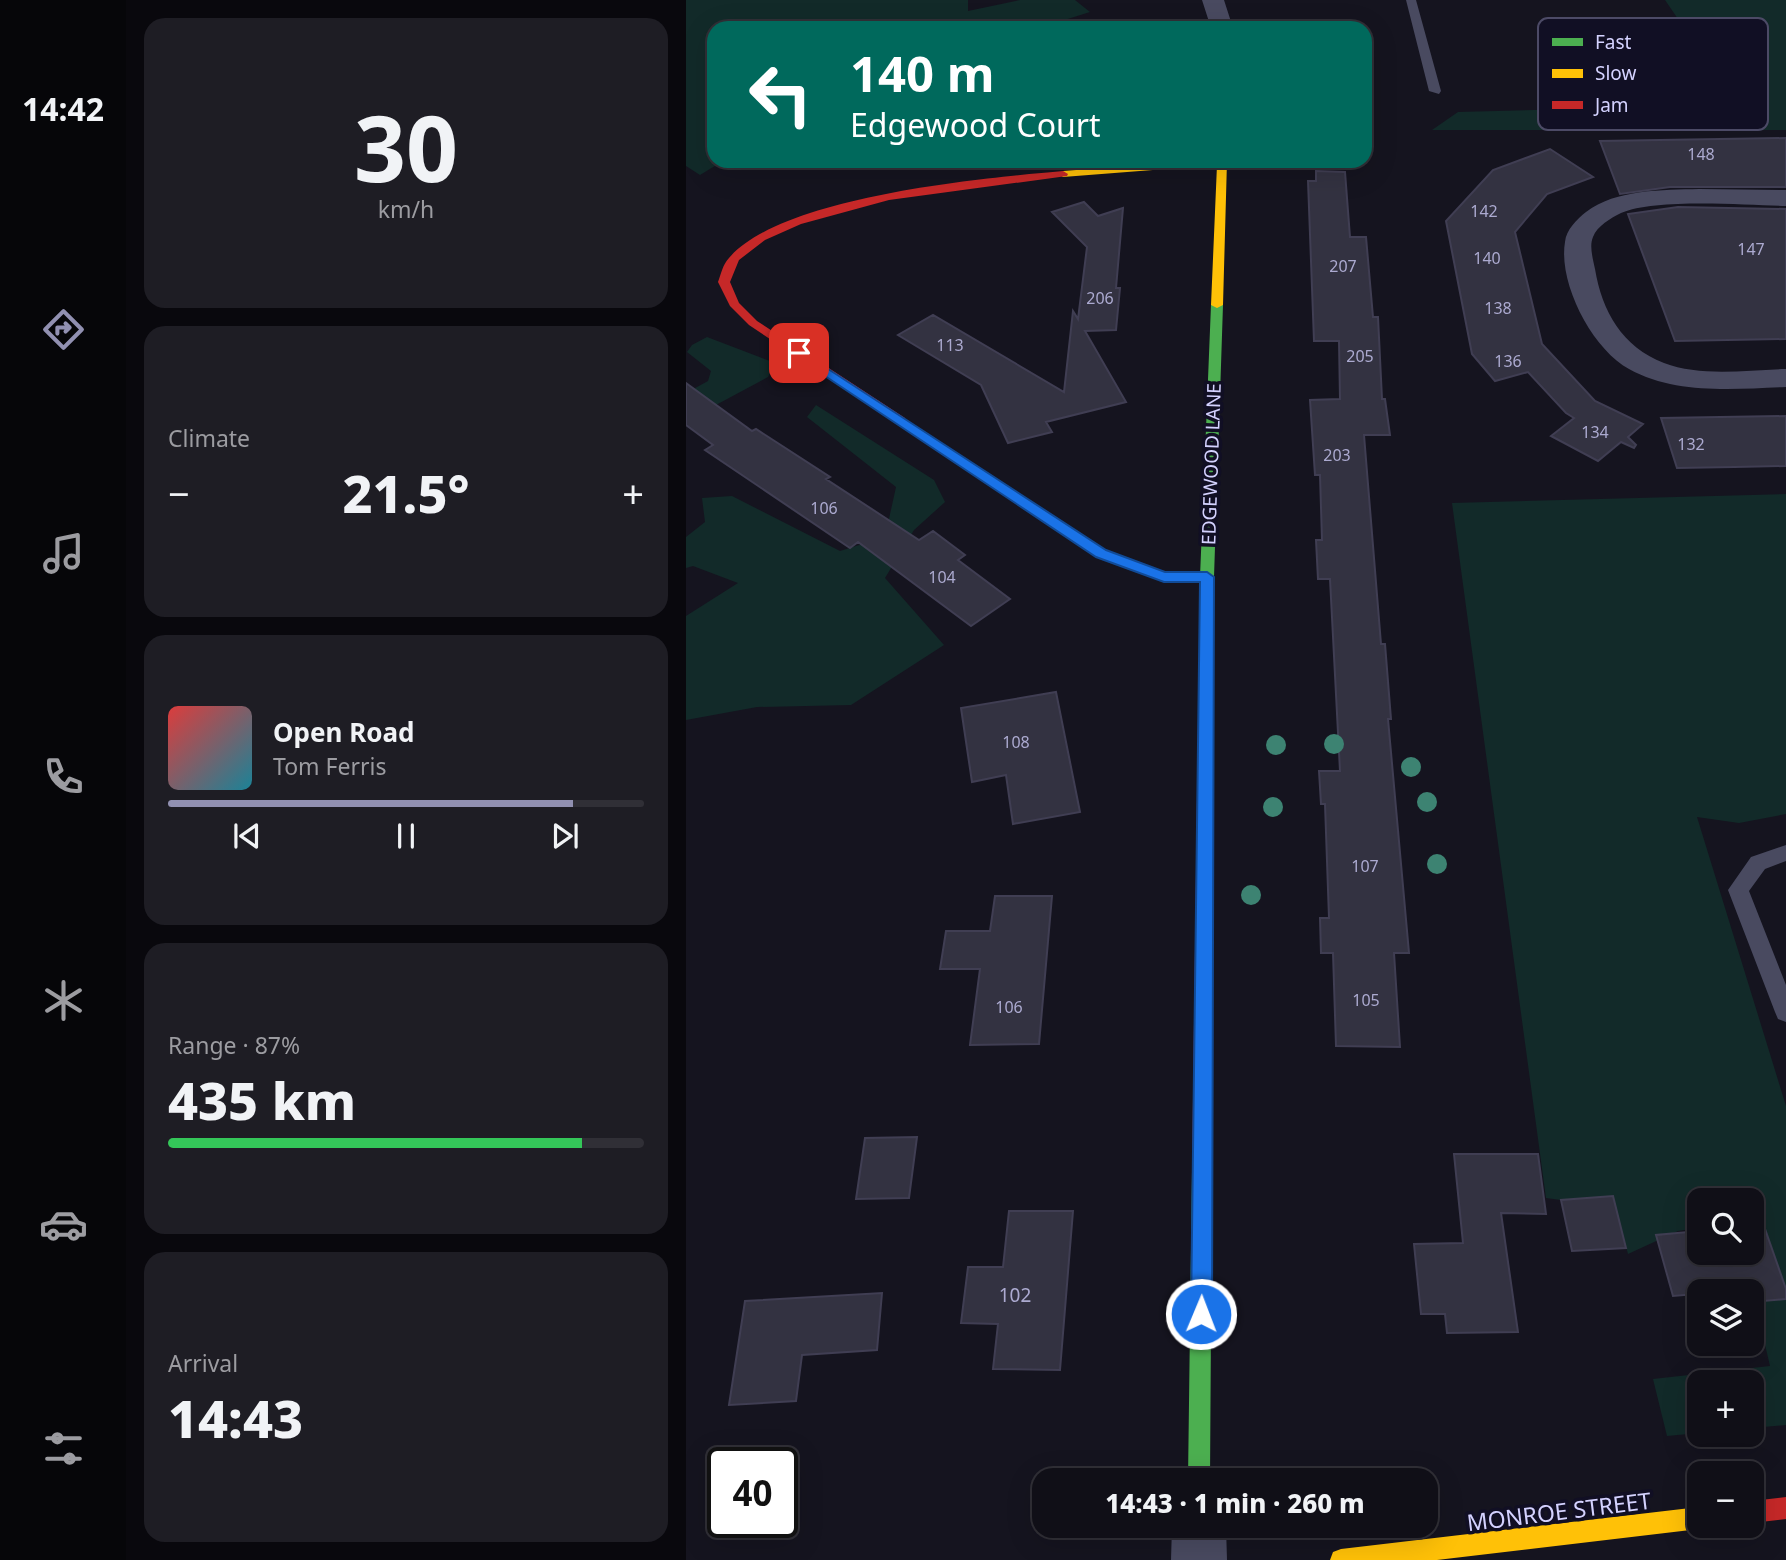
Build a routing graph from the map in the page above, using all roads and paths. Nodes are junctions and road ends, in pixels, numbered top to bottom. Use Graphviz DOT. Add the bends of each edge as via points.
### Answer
graph roads {
  1 [pos="1213,0"];
  2 [pos="1411,0"];
  3 [pos="1220,21"];
  4 [pos="1435,91"];
  5 [pos="1142,168"];
  6 [pos="1222,168"];
  7 [pos="1786,198"];
  8 [pos="1786,378"];
  9 [pos="1207,577"];
  10 [pos="1786,853"];
  11 [pos="1786,1012"];
  12 [pos="1199,1468"];
  13 [pos="1786,1508"];
  14 [pos="1764,1511"];
  15 [pos="1687,1519"];
  16 [pos="1199,1538"];
  17 [pos="1199,1560"];
  18 [pos="1341,1560"];
  1 -- 3 [label="street"];
  2 -- 4 [label="lane"];
  5 -- 9 [label="street" via="1009,178 922,191 812,216 765,235 734,258 724,282 734,304 753,323 1101,553 1164,577"];
  6 -- 9 [label="street, EDGEWOOD LANE"];
  7 -- 8 [label="street" via="1657,200 1616,206 1591,220 1578,240 1582,274 1597,322 1615,347 1641,365 1713,379"];
  9 -- 12 [label="street, EDGEWOOD LANE"];
  10 -- 11 [label="lane" via="1758,863 1738,890"];
  13 -- 14 [label="street"];
  15 -- 18 [label="street, MONROE STREET"];
  16 -- 17 [label="street"];
}
